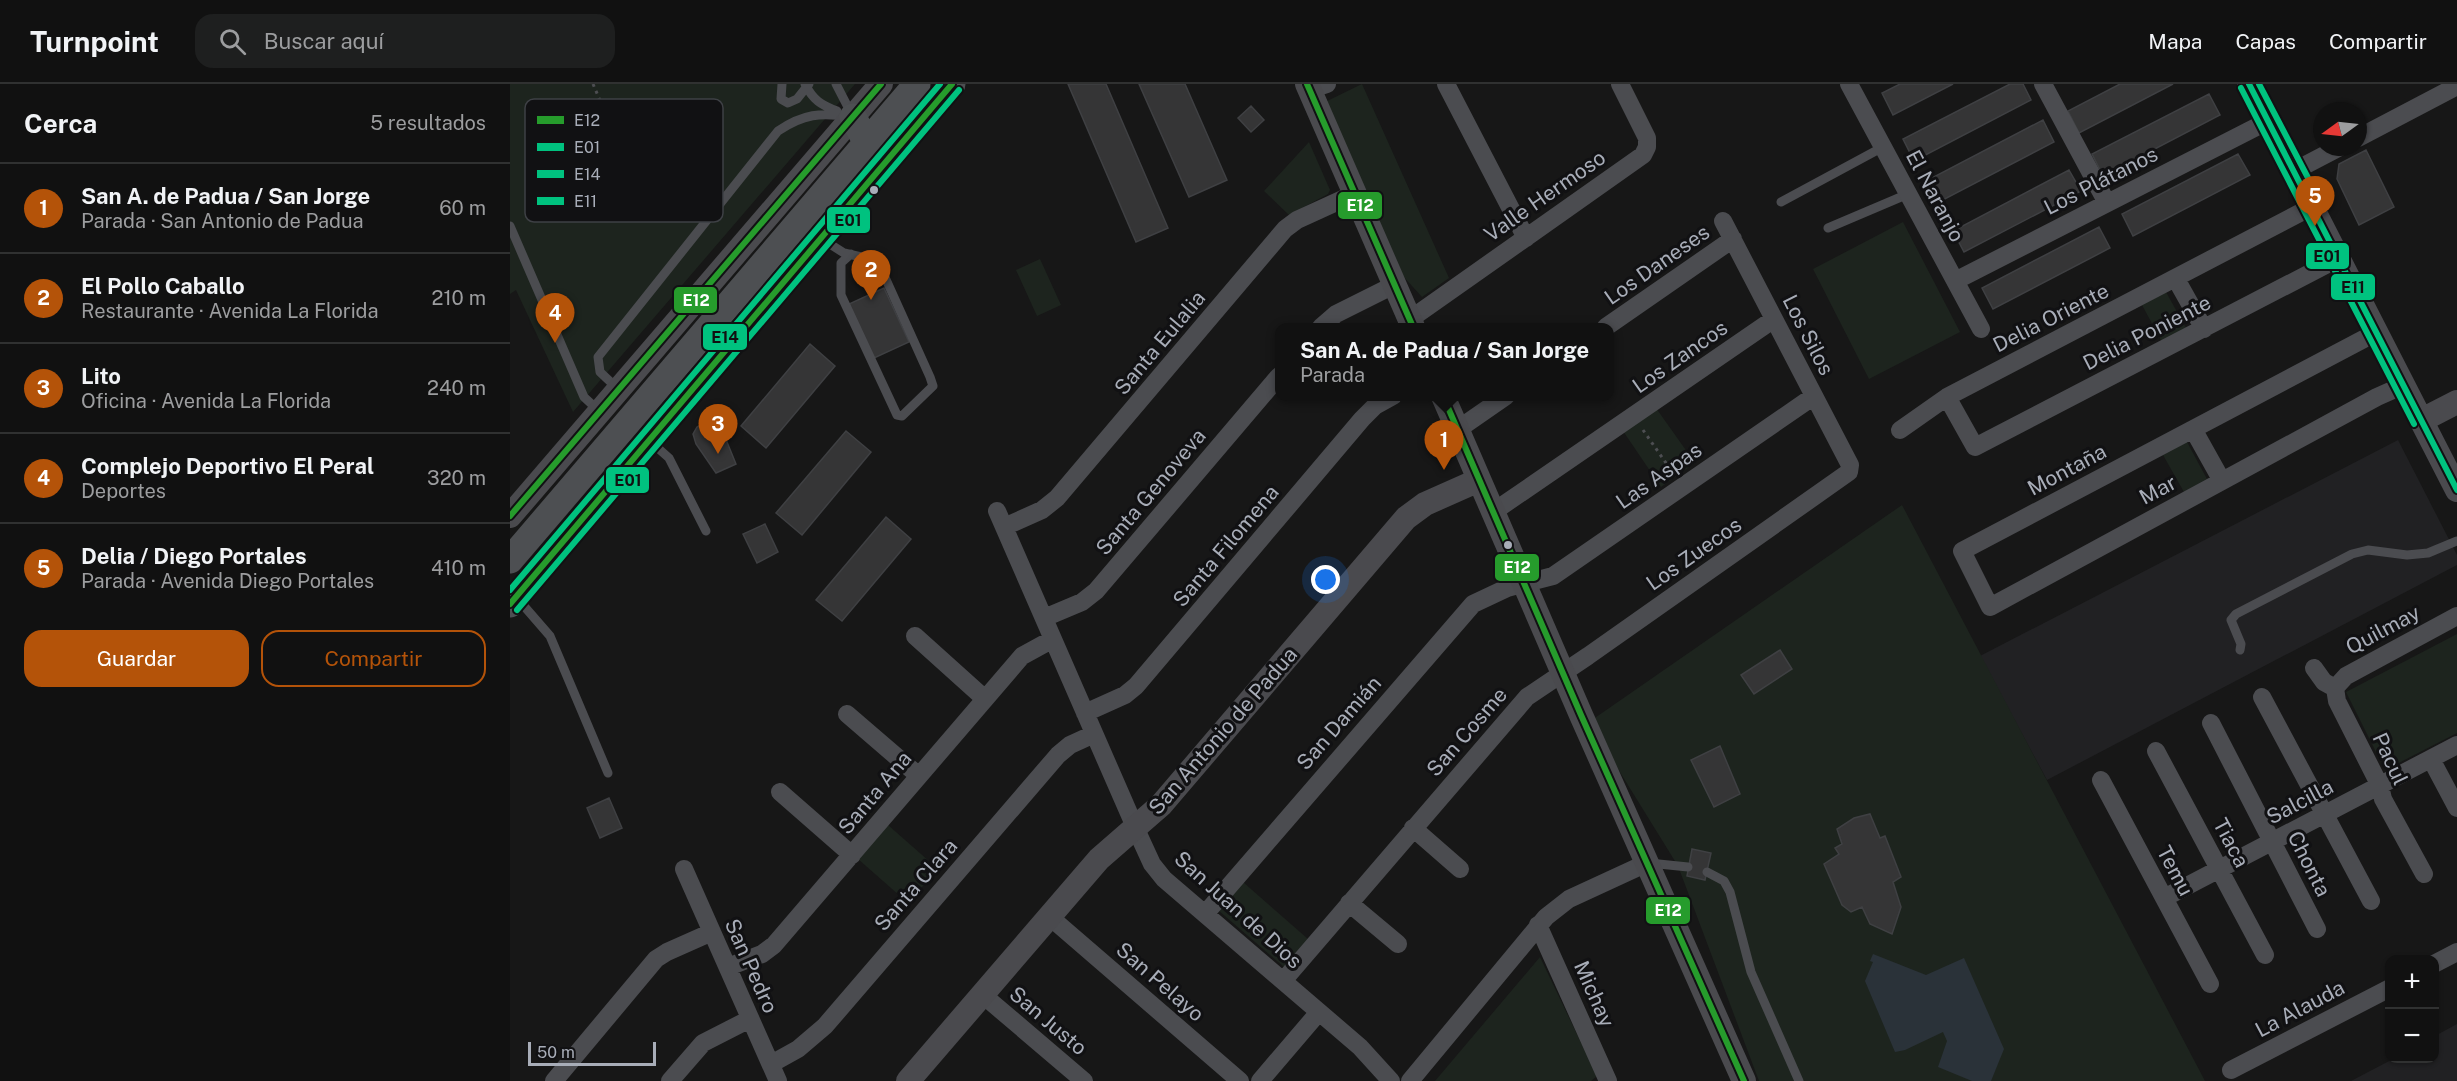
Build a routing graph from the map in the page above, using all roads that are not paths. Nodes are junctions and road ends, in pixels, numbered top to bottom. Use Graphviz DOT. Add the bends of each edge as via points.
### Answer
graph roads {
  1 [pos="782,84"];
  2 [pos="836,84"];
  3 [pos="881,84"];
  4 [pos="917,84"];
  5 [pos="952,84"];
  6 [pos="1446,84"];
  7 [pos="1620,84"];
  8 [pos="1849,84"];
  9 [pos="2043,84"];
  10 [pos="2249,84"];
  11 [pos="807,85"];
  12 [pos="1314,86"];
  13 [pos="2457,86"];
  14 [pos="853,117"];
  15 [pos="2268,121"];
  16 [pos="2367,133"];
  17 [pos="868,143"];
  18 [pos="1883,147"];
  19 [pos="2323,156"];
  20 [pos="2294,171"];
  21 [pos="864,189"];
  22 [pos="1354,194"];
  23 [pos="1908,194"];
  24 [pos="723,200"];
  25 [pos="1781,202"];
  26 [pos="2107,202"];
  27 [pos="2313,206"];
  28 [pos="1723,221"];
  29 [pos="706,222"];
  30 [pos="510,226"];
  31 [pos="1828,228"];
  32 [pos="821,238"];
  33 [pos="1526,238"];
  34 [pos="1733,240"];
  35 [pos="851,254"];
  36 [pos="2339,258"];
  37 [pos="2176,279"];
  38 [pos="1955,281"];
  39 [pos="1394,285"];
  40 [pos="1774,320"];
  41 [pos="1325,323"];
  42 [pos="1411,323"];
  43 [pos="1412,323"];
  44 [pos="1612,323"];
  45 [pos="1981,328"];
  46 [pos="2204,329"];
  47 [pos="2377,332"];
  48 [pos="1275,381"];
  49 [pos="2404,385"];
  50 [pos="620,391"];
  51 [pos="1814,396"];
  52 [pos="1947,397"];
  53 [pos="1384,401"];
  54 [pos="1445,401"];
  55 [pos="1499,401"];
  56 [pos="2457,402"];
  57 [pos="601,412"];
  58 [pos="2422,420"];
  59 [pos="2193,429"];
  60 [pos="1457,430"];
  61 [pos="1900,430"];
  62 [pos="649,440"];
  63 [pos="1850,470"];
  64 [pos="1479,480"];
  65 [pos="2222,481"];
  66 [pos="2457,490"];
  67 [pos="1493,512"];
  68 [pos="510,516"];
  69 [pos="1000,519"];
  70 [pos="706,531"];
  71 [pos="2457,541"];
  72 [pos="1962,551"];
  73 [pos="510,560"];
  74 [pos="1524,585"];
  75 [pos="513,600"];
  76 [pos="2457,616"];
  77 [pos="1044,618"];
  78 [pos="915,636"];
  79 [pos="1053,639"];
  80 [pos="2240,650"];
  81 [pos="2314,668"];
  82 [pos="1563,674"];
  83 [pos="2335,688"];
  84 [pos="2262,697"];
  85 [pos="985,699"];
  86 [pos="1084,712"];
  87 [pos="847,714"];
  88 [pos="2211,723"];
  89 [pos="1094,734"];
  90 [pos="2457,745"];
  91 [pos="2156,751"];
  92 [pos="2431,759"];
  93 [pos="608,773"];
  94 [pos="919,776"];
  95 [pos="2101,780"];
  96 [pos="2380,786"];
  97 [pos="780,792"];
  98 [pos="2457,808"];
  99 [pos="2324,814"];
  100 [pos="1135,827"];
  101 [pos="1413,828"];
  102 [pos="2272,842"];
  103 [pos="852,855"];
  104 [pos="1647,863"];
  105 [pos="1688,867"];
  106 [pos="684,869"];
  107 [pos="1460,869"];
  108 [pos="2219,869"];
  109 [pos="1707,872"];
  110 [pos="2424,874"];
  111 [pos="2164,898"];
  112 [pos="2371,901"];
  113 [pos="1349,903"];
  114 [pos="1205,915"];
  115 [pos="1050,917"];
  116 [pos="1538,925"];
  117 [pos="2318,929"];
  118 [pos="712,932"];
  119 [pos="1398,944"];
  120 [pos="2457,952"];
  121 [pos="2265,956"];
  122 [pos="2439,961"];
  123 [pos="728,967"];
  124 [pos="1283,981"];
  125 [pos="2210,984"];
  126 [pos="2385,991"];
  127 [pos="983,995"];
  128 [pos="1319,1012"];
  129 [pos="750,1019"];
  130 [pos="771,1064"];
  131 [pos="2231,1070"];
  132 [pos="917,1078"];
  133 [pos="1606,1080"];
  134 [pos="554,1081"];
  135 [pos="670,1081"];
  136 [pos="778,1081"];
  137 [pos="1084,1081"];
  138 [pos="1240,1081"];
  139 [pos="1260,1081"];
  140 [pos="1391,1081"];
  141 [pos="1410,1081"];
  142 [pos="1744,1081"];
  143 [pos="1799,1081"];
  1 -- 11 [label="lane" via="782,99 788,103 797,99"];
  2 -- 14 [label="lane"];
  3 -- 14 [label="street"];
  4 -- 17 [label="main road"];
  5 -- 21 [label="main road"];
  6 -- 33 [label="street"];
  7 -- 33 [label="street, Valle Hermoso" via="1646,134 1646,151"];
  8 -- 18 [label="street, El Naranjo"];
  9 -- 26 [label="street"];
  10 -- 15 [label="street"];
  11 -- 14 [label="lane" via="820,105"];
  12 -- 22 [label="street"];
  13 -- 16 [label="street"];
  14 -- 17 [label="main road"];
  14 -- 24 [label="lane" via="826,113 795,119 778,131"];
  14 -- 50 [label="street"];
  15 -- 20 [label="street"];
  15 -- 26 [label="street, Los Plátanos"];
  17 -- 21 [label="main road" via="874,158"];
  17 -- 73 [label="main road"];
  18 -- 23 [label="street, El Naranjo"];
  18 -- 25 [label="lane"];
  19 -- 20 [label="street"];
  20 -- 27 [label="street"];
  21 -- 32 [label="main road"];
  22 -- 39 [label="street"];
  22 -- 69 [label="street, Santa Eulalia" via="1285,229 1057,498 1042,510"];
  23 -- 31 [label="lane"];
  23 -- 38 [label="street, El Naranjo"];
  26 -- 38 [label="street, Los Plátanos"];
  27 -- 36 [label="street"];
  27 -- 37 [label="street, Delia Oriente"];
  28 -- 34 [label="street, Los Silos"];
  29 -- 50 [label="lane" via="598,357 600,372"];
  30 -- 57 [label="lane" via="584,397"];
  32 -- 35 [label="lane"];
  32 -- 62 [label="main road"];
  33 -- 43 [label="street, Valle Hermoso"];
  34 -- 40 [label="street, Los Silos"];
  34 -- 44 [label="street, Los Daneses"];
  35 -- 35 [label="lane" via="870,259 884,275 933,386 902,416 897,415 841,295 841,263"];
  36 -- 46 [label="street, Delia Poniente"];
  36 -- 47 [label="street"];
  37 -- 46 [label="street"];
  37 -- 52 [label="street, Delia Oriente"];
  38 -- 45 [label="street, El Naranjo"];
  39 -- 41 [label="street" via="1335,314"];
  39 -- 42 [label="street"];
  40 -- 51 [label="street, Los Silos"];
  40 -- 67 [label="street, Los Zancos"];
  46 -- 52 [label="street, Delia Poniente" via="1975,447"];
  47 -- 49 [label="street"];
  47 -- 59 [label="street, Montaña"];
  48 -- 77 [label="street, Santa Genoveva" via="1096,591 1082,602"];
  49 -- 58 [label="street"];
  49 -- 65 [label="street, Mar"];
  50 -- 57 [label="street"];
  51 -- 63 [label="street, Los Silos"];
  51 -- 74 [label="street, Las Aspas" via="1553,576"];
  52 -- 61 [label="street, Delia Oriente"];
  53 -- 86 [label="street, Santa Filomena" via="1362,419 1136,686 1125,695"];
  54 -- 60 [label="street"];
  55 -- 60 [label="street"];
  56 -- 58 [label="street"];
  57 -- 68 [label="street"];
  58 -- 66 [label="street"];
  59 -- 65 [label="street"];
  59 -- 72 [label="street, Montaña"];
  60 -- 64 [label="street"];
  62 -- 70 [label="lane" via="669,458"];
  62 -- 75 [label="main road"];
  63 -- 82 [label="street, Los Zuecos"];
  64 -- 67 [label="street"];
  64 -- 100 [label="street, San Antonio de Padua" via="1425,504 1406,518 1161,805"];
  65 -- 72 [label="street, Mar" via="1990,606"];
  67 -- 74 [label="street"];
  69 -- 77 [label="street, San Juan de Dios"];
  71 -- 80 [label="lane" via="2428,553 2407,555 2368,550 2341,560 2236,614 2230,620"];
  74 -- 82 [label="street"];
  74 -- 114 [label="street, San Damián" via="1486,597 1467,609"];
  75 -- 93 [label="lane" via="550,636"];
  76 -- 83 [label="street, Quilmay" via="2341,679"];
  77 -- 79 [label="street, San Juan de Dios"];
  78 -- 85 [label="street"];
  79 -- 85 [label="street, Santa Ana" via="1022,656"];
  79 -- 86 [label="street, San Juan de Dios"];
  81 -- 83 [label="street, Pacul"];
  82 -- 101 [label="street, San Cosme" via="1519,705"];
  82 -- 104 [label="street"];
  83 -- 96 [label="street, Pacul" via="2337,701"];
  84 -- 99 [label="street"];
  85 -- 94 [label="street, Santa Ana"];
  86 -- 89 [label="street, San Juan de Dios"];
  87 -- 94 [label="street"];
  88 -- 102 [label="street, Chonta"];
  89 -- 100 [label="street, San Juan de Dios"];
  89 -- 130 [label="street, Santa Clara" via="1058,755 825,1026 798,1049"];
  90 -- 92 [label="street, Salcilla"];
  91 -- 108 [label="street, Tiaca"];
  92 -- 96 [label="street, Salcilla"];
  92 -- 98 [label="street"];
  94 -- 103 [label="street, Santa Ana"];
  95 -- 111 [label="street, Temu"];
  96 -- 99 [label="street, Salcilla"];
  96 -- 110 [label="street, Pacul"];
  97 -- 103 [label="street"];
  99 -- 102 [label="street, Salcilla"];
  99 -- 112 [label="street"];
  100 -- 114 [label="street, San Juan de Dios" via="1160,875"];
  100 -- 115 [label="street, San Antonio de Padua" via="1099,859"];
  101 -- 107 [label="street"];
  101 -- 113 [label="street, San Cosme"];
  102 -- 108 [label="street, Salcilla"];
  102 -- 117 [label="street, Chonta"];
  103 -- 123 [label="street, Santa Ana" via="774,945"];
  104 -- 105 [label="lane"];
  104 -- 116 [label="street" via="1569,899"];
  104 -- 142 [label="street"];
  106 -- 118 [label="street, San Pedro"];
  108 -- 111 [label="street, Salcilla"];
  108 -- 121 [label="street, Tiaca"];
  109 -- 143 [label="lane" via="1724,881 1730,892 1751,972"];
  111 -- 125 [label="street, Temu"];
  113 -- 119 [label="street"];
  113 -- 124 [label="street, San Cosme"];
  114 -- 124 [label="street, San Juan de Dios"];
  115 -- 127 [label="street, San Antonio de Padua"];
  115 -- 138 [label="street, San Pelayo"];
  116 -- 133 [label="street, Michay"];
  116 -- 141 [label="street"];
  118 -- 123 [label="street, San Pedro"];
  118 -- 134 [label="street" via="656,960"];
  120 -- 122 [label="street"];
  123 -- 129 [label="street, San Pedro"];
  124 -- 128 [label="street, San Juan de Dios"];
  126 -- 131 [label="street, La Alauda"];
  127 -- 132 [label="street, San Antonio de Padua"];
  127 -- 137 [label="street, San Justo"];
  128 -- 139 [label="street"];
  128 -- 140 [label="street, San Juan de Dios" via="1370,1056"];
  129 -- 130 [label="street, San Pedro"];
  129 -- 135 [label="street" via="703,1043"];
  130 -- 136 [label="street, San Pedro"];
}
